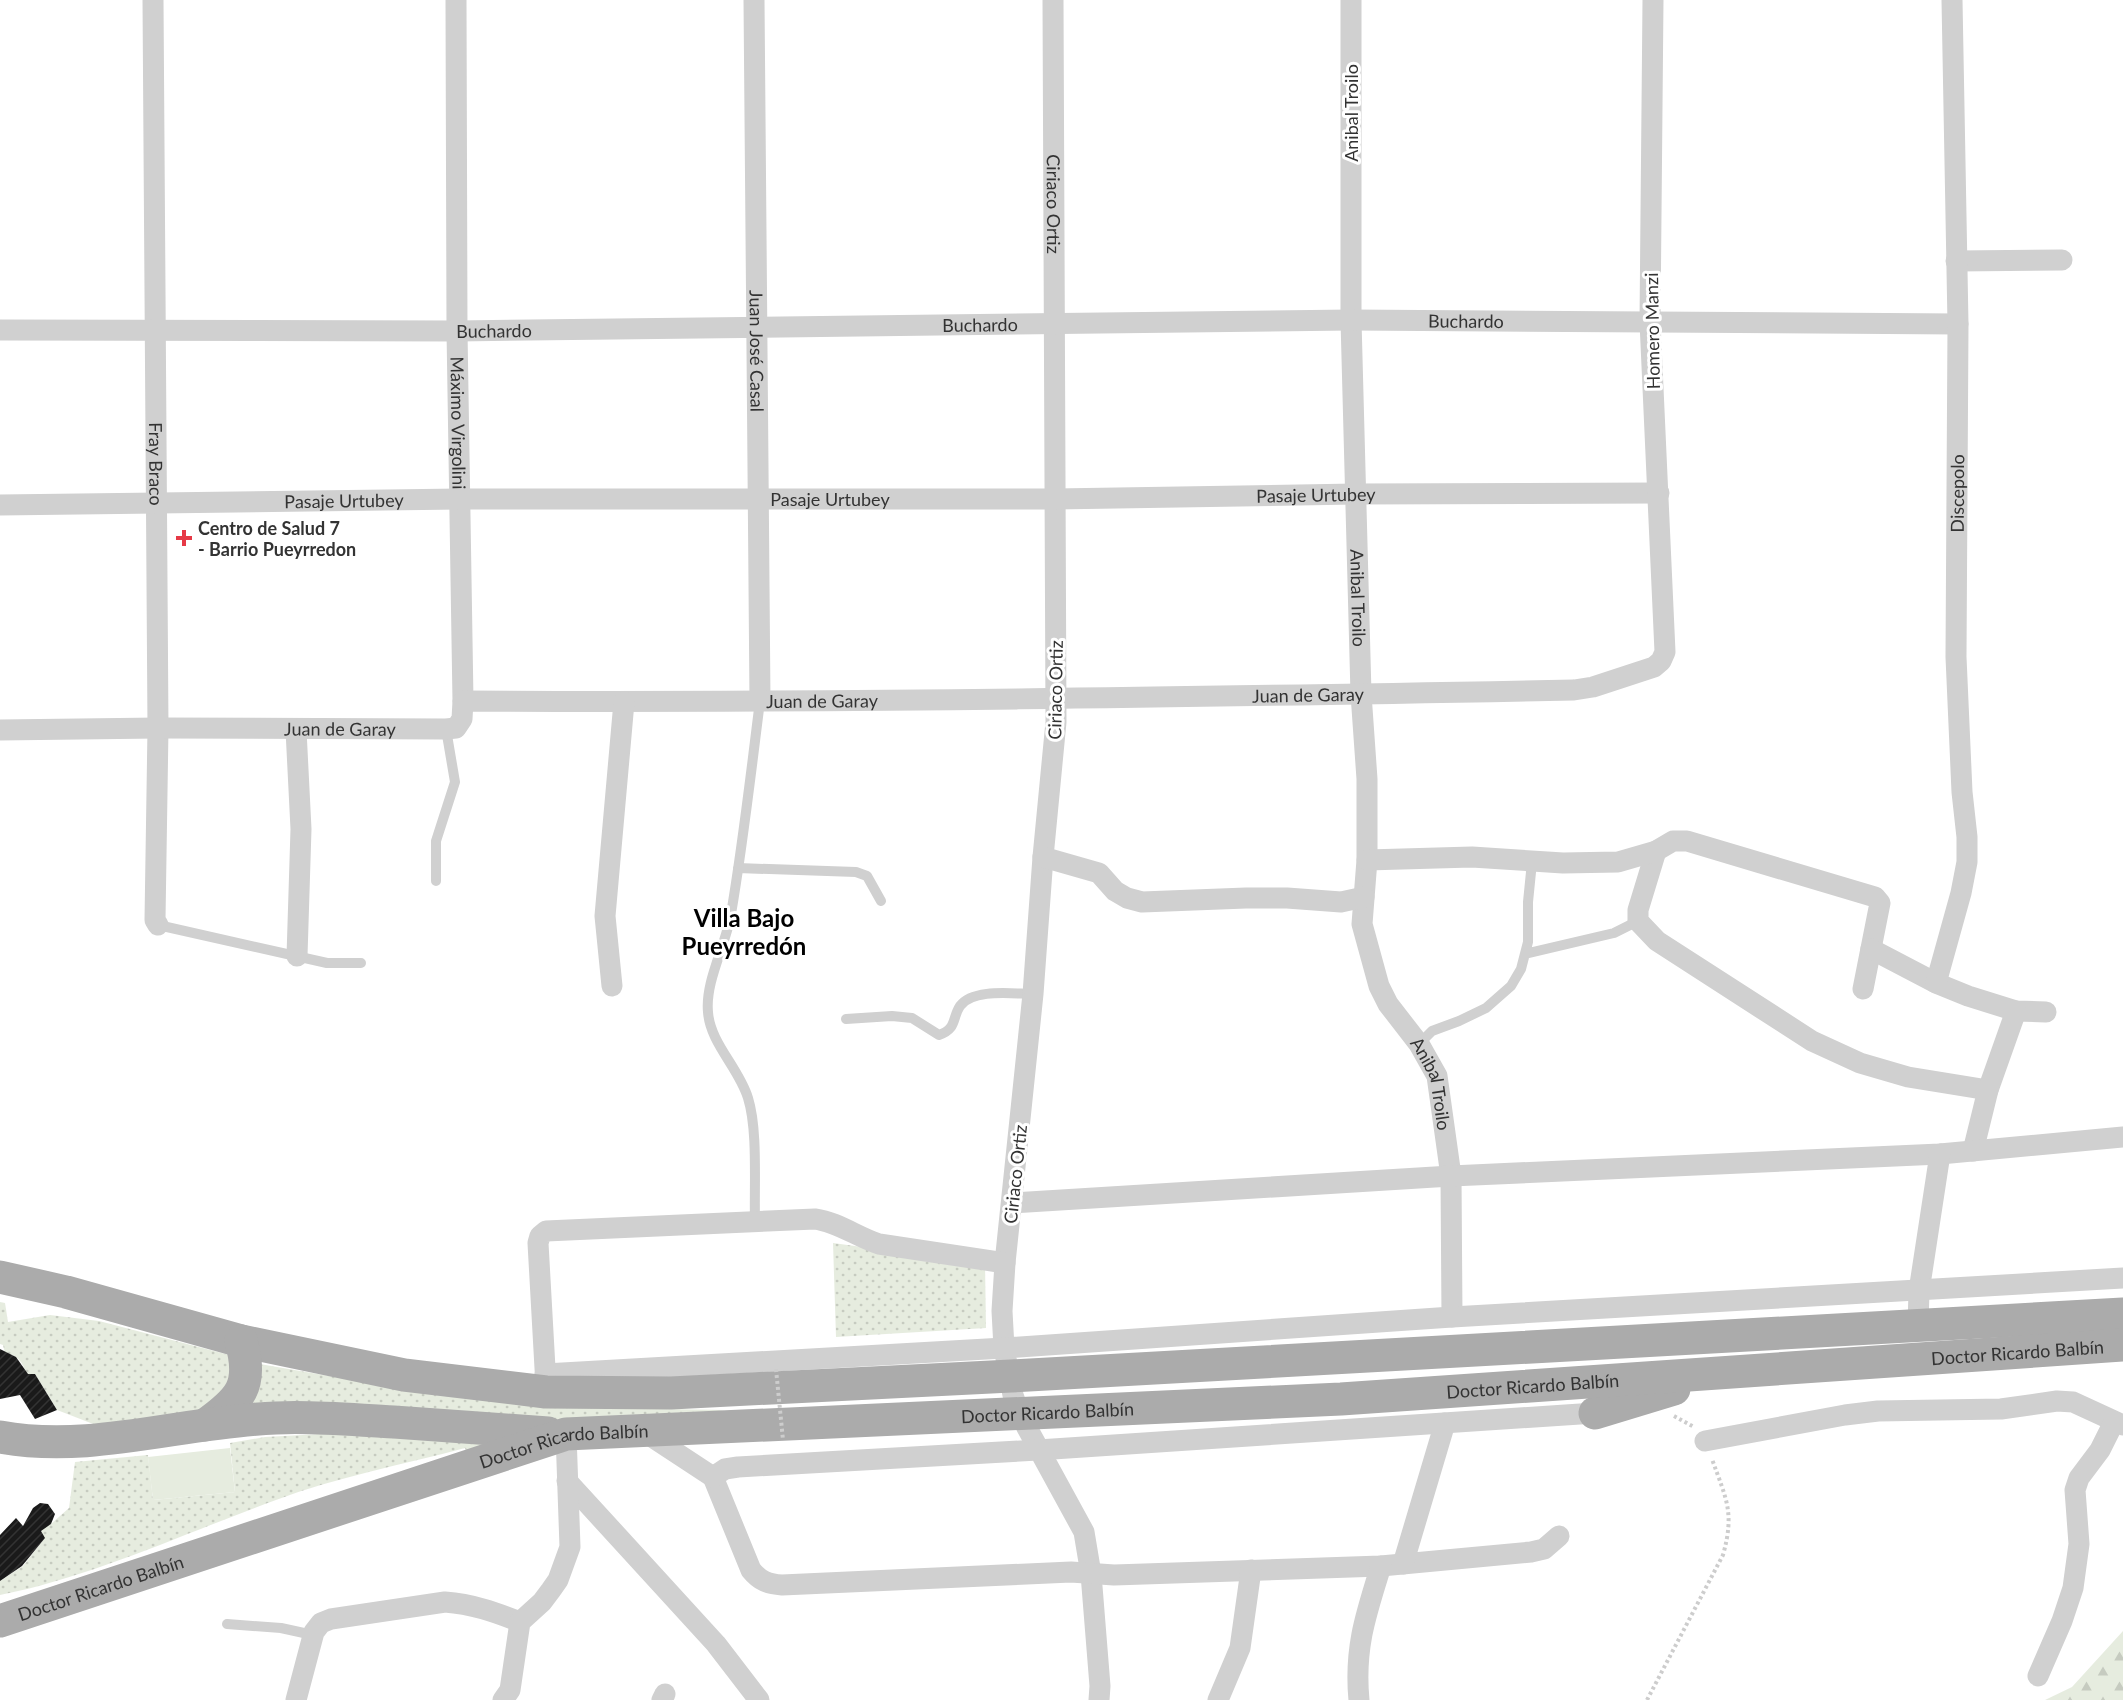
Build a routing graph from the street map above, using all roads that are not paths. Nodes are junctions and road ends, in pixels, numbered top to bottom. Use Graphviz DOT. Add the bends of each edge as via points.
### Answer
graph roads {
  1 [pos="153,0"];
  2 [pos="456,0"];
  3 [pos="754,0"];
  4 [pos="1053,0"];
  5 [pos="1350,0"];
  6 [pos="1653,0"];
  7 [pos="1952,0"];
  8 [pos="2062,260"];
  9 [pos="1956,261"];
  10 [pos="1351,320"];
  11 [pos="1650,322"];
  12 [pos="1054,323"];
  13 [pos="1958,324"];
  14 [pos="757,327"];
  15 [pos="157,329"];
  16 [pos="0,330"];
  17 [pos="457,331"];
  18 [pos="1659,493"];
  19 [pos="1355,494"];
  20 [pos="460,499"];
  21 [pos="1055,499"];
  22 [pos="758,500"];
  23 [pos="157,503"];
  24 [pos="0,505"];
  25 [pos="1661,661"];
  26 [pos="1361,694"];
  27 [pos="1056,699"];
  28 [pos="463,701"];
  29 [pos="760,701"];
  30 [pos="624,702"];
  31 [pos="158,728"];
  32 [pos="446,729"];
  33 [pos="0,730"];
  34 [pos="296,730"];
  35 [pos="1656,851"];
  36 [pos="1043,857"];
  37 [pos="1366,860"];
  38 [pos="1532,862"];
  39 [pos="738,868"];
  40 [pos="436,881"];
  41 [pos="1364,897"];
  42 [pos="881,901"];
  43 [pos="1638,921"];
  44 [pos="158,925"];
  45 [pos="1871,949"];
  46 [pos="1526,954"];
  47 [pos="297,956"];
  48 [pos="361,963"];
  49 [pos="1936,983"];
  50 [pos="612,986"];
  51 [pos="1863,989"];
  52 [pos="1033,994"];
  53 [pos="2016,1011"];
  54 [pos="2046,1012"];
  55 [pos="846,1019"];
  56 [pos="1419,1044"];
  57 [pos="1988,1090"];
  58 [pos="2123,1137"];
  59 [pos="1973,1151"];
  60 [pos="1940,1155"];
  61 [pos="1451,1176"];
  62 [pos="1012,1203"];
  63 [pos="755,1220"];
  64 [pos="1005,1263"];
  65 [pos="0,1277"];
  66 [pos="2123,1278"];
  67 [pos="1919,1291"];
  68 [pos="2123,1314"];
  69 [pos="1452,1317"];
  70 [pos="1918,1326"];
  71 [pos="241,1341"];
  72 [pos="2123,1345"];
  73 [pos="1008,1362"];
  74 [pos="1726,1372"];
  75 [pos="545,1383"];
  76 [pos="1019,1413"];
  77 [pos="1595,1413"];
  78 [pos="2119,1423"];
  79 [pos="1445,1424"];
  80 [pos="205,1425"];
  81 [pos="643,1431"];
  82 [pos="566,1434"];
  83 [pos="0,1437"];
  84 [pos="1705,1440"];
  85 [pos="1038,1450"];
  86 [pos="713,1477"];
  87 [pos="567,1481"];
  88 [pos="1559,1536"];
  89 [pos="1403,1564"];
  90 [pos="1381,1566"];
  91 [pos="1251,1570"];
  92 [pos="1091,1574"];
  93 [pos="0,1622"];
  94 [pos="519,1622"];
  95 [pos="227,1624"];
  96 [pos="313,1635"];
  97 [pos="2038,1676"];
  98 [pos="296,1700"];
  99 [pos="503,1700"];
  100 [pos="759,1700"];
  101 [pos="1099,1700"];
  102 [pos="1218,1700"];
  103 [pos="1359,1700"];
  1 -- 15 [label="street, Fray Braco"];
  2 -- 17 [label="street, Máximo Virgolini"];
  3 -- 14 [label="street, Juan José Casal"];
  4 -- 12 [label="street, Ciriaco Ortiz"];
  5 -- 10 [label="street, Anibal Troilo"];
  6 -- 11 [label="street, Homero Manzi"];
  7 -- 9 [label="street, Discepolo"];
  8 -- 9 [label="street"];
  9 -- 13 [label="street, Discepolo"];
  10 -- 11 [label="street, Buchardo"];
  10 -- 12 [label="street, Buchardo"];
  10 -- 19 [label="street, Anibal Troilo"];
  11 -- 13 [label="street, Buchardo"];
  11 -- 18 [label="street, Homero Manzi"];
  12 -- 14 [label="street, Buchardo"];
  12 -- 21 [label="street, Ciriaco Ortiz"];
  13 -- 49 [label="street, Discepolo" via="1956,657 1967,862"];
  14 -- 17 [label="street, Buchardo"];
  14 -- 22 [label="street, Juan José Casal"];
  15 -- 16 [label="street, Buchardo"];
  15 -- 17 [label="street, Buchardo"];
  15 -- 23 [label="street, Fray Braco"];
  17 -- 20 [label="street, Máximo Virgolini"];
  18 -- 19 [label="street, Pasaje Urtubey"];
  18 -- 25 [label="street, Homero Manzi" via="1665,652"];
  19 -- 21 [label="street, Pasaje Urtubey"];
  19 -- 26 [label="street, Anibal Troilo"];
  20 -- 22 [label="street, Pasaje Urtubey"];
  20 -- 23 [label="street, Pasaje Urtubey"];
  20 -- 28 [label="street, Máximo Virgolini"];
  21 -- 22 [label="street, Pasaje Urtubey"];
  21 -- 27 [label="street, Ciriaco Ortiz"];
  22 -- 29 [label="street, Juan José Casal"];
  23 -- 24 [label="street, Pasaje Urtubey"];
  23 -- 31 [label="street, Fray Braco"];
  25 -- 26 [label="street, Juan de Garay" via="1654,668 1574,690"];
  26 -- 27 [label="street, Juan de Garay"];
  26 -- 37 [label="street, Anibal Troilo" via="1367,779"];
  27 -- 29 [label="street, Juan de Garay"];
  27 -- 36 [label="street, Ciriaco Ortiz"];
  28 -- 30 [label="street, Juan de Garay"];
  28 -- 32 [label="street" via="462,719 456,728"];
  29 -- 30 [label="street, Juan de Garay"];
  29 -- 39 [label="lane"];
  30 -- 50 [label="street" via="605,916"];
  31 -- 33 [label="street, Juan de Garay"];
  31 -- 34 [label="street, Juan de Garay"];
  31 -- 44 [label="street, Fray Braco" via="154,920"];
  32 -- 34 [label="street, Juan de Garay"];
  32 -- 40 [label="lane" via="455,782 436,841"];
  34 -- 47 [label="street" via="301,829"];
  35 -- 38 [label="street" via="1618,862"];
  35 -- 43 [label="street"];
  35 -- 45 [label="street" via="1673,841 1687,841 1875,897 1880,903"];
  36 -- 41 [label="street" via="1099,873 1115,891 1142,902 1287,898 1341,902"];
  36 -- 52 [label="street, Ciriaco Ortiz"];
  37 -- 38 [label="street" via="1472,857"];
  37 -- 41 [label="street, Anibal Troilo"];
  38 -- 46 [label="lane"];
  39 -- 42 [label="lane" via="856,872 867,876"];
  39 -- 63 [label="lane" via="731,917 707,1010 710,1028 741,1079 748,1099"];
  41 -- 56 [label="street, Anibal Troilo" via="1362,924 1379,986"];
  43 -- 46 [label="lane" via="1614,933"];
  43 -- 57 [label="street" via="1658,941 1812,1041 1860,1063 1908,1077"];
  44 -- 47 [label="lane"];
  45 -- 49 [label="street"];
  45 -- 51 [label="street"];
  46 -- 56 [label="lane" via="1511,986 1486,1008 1432,1031"];
  47 -- 48 [label="lane" via="327,963"];
  49 -- 53 [label="street"];
  52 -- 55 [label="lane" via="986,993 970,997 960,1006 954,1024 939,1035 912,1018"];
  52 -- 62 [label="street, Ciriaco Ortiz"];
  53 -- 54 [label="street"];
  53 -- 57 [label="street"];
  56 -- 61 [label="street, Anibal Troilo" via="1437,1076"];
  57 -- 59 [label="street"];
  58 -- 59 [label="street"];
  59 -- 60 [label="street"];
  60 -- 61 [label="street"];
  60 -- 67 [label="street"];
  61 -- 62 [label="street"];
  61 -- 69 [label="street, Anibal Troilo"];
  62 -- 64 [label="street, Ciriaco Ortiz"];
  63 -- 64 [label="street" via="830,1221 879,1244"];
  63 -- 75 [label="street" via="546,1231 538,1243"];
  64 -- 73 [label="street, Ciriaco Ortiz" via="1002,1311"];
  65 -- 71 [label="main road, Doctor Ricardo Balbín"];
  66 -- 67 [label="street"];
  67 -- 69 [label="street"];
  67 -- 70 [label="street"];
  68 -- 70 [label="main road, Doctor Ricardo Balbín"];
  69 -- 73 [label="street"];
  70 -- 73 [label="main road, Doctor Ricardo Balbín"];
  71 -- 75 [label="main road, Doctor Ricardo Balbín" via="404,1374"];
  71 -- 80 [label="main road" via="246,1378 230,1406"];
  72 -- 74 [label="main road, Doctor Ricardo Balbín"];
  73 -- 75 [label="main road, Doctor Ricardo Balbín" via="671,1393"];
  73 -- 76 [label="street, Ciriaco Ortiz"];
  74 -- 76 [label="main road, Doctor Ricardo Balbín" via="1341,1399"];
  74 -- 77 [label="main road"];
  76 -- 81 [label="main road, Doctor Ricardo Balbín"];
  76 -- 85 [label="street, Ciriaco Ortiz"];
  77 -- 79 [label="street"];
  78 -- 84 [label="street" via="2073,1402 2056,1401 2001,1408 1878,1411"];
  78 -- 97 [label="street" via="2079,1478 2075,1490 2079,1544 2075,1577 2062,1621"];
  79 -- 85 [label="street"];
  79 -- 89 [label="street"];
  80 -- 82 [label="main road" via="316,1417"];
  80 -- 83 [label="main road" via="119,1438 51,1441"];
  81 -- 82 [label="main road, Doctor Ricardo Balbín"];
  81 -- 86 [label="street"];
  82 -- 87 [label="street"];
  82 -- 93 [label="main road, Doctor Ricardo Balbín"];
  85 -- 86 [label="street" via="738,1467"];
  85 -- 92 [label="street, Ciriaco Ortiz" via="1084,1532"];
  86 -- 92 [label="street" via="752,1570 767,1583"];
  87 -- 94 [label="street" via="570,1547 551,1590"];
  87 -- 100 [label="street" via="716,1644"];
  88 -- 89 [label="street" via="1544,1549 1531,1552"];
  89 -- 90 [label="street"];
  90 -- 91 [label="street"];
  90 -- 103 [label="street" via="1359,1645"];
  91 -- 92 [label="street"];
  91 -- 102 [label="street" via="1240,1648"];
  92 -- 101 [label="street, Ciriaco Ortiz"];
  94 -- 96 [label="street" via="493,1611 445,1602 331,1618 321,1623"];
  94 -- 99 [label="street" via="510,1690"];
  95 -- 96 [label="lane"];
  96 -- 98 [label="street"];
}
